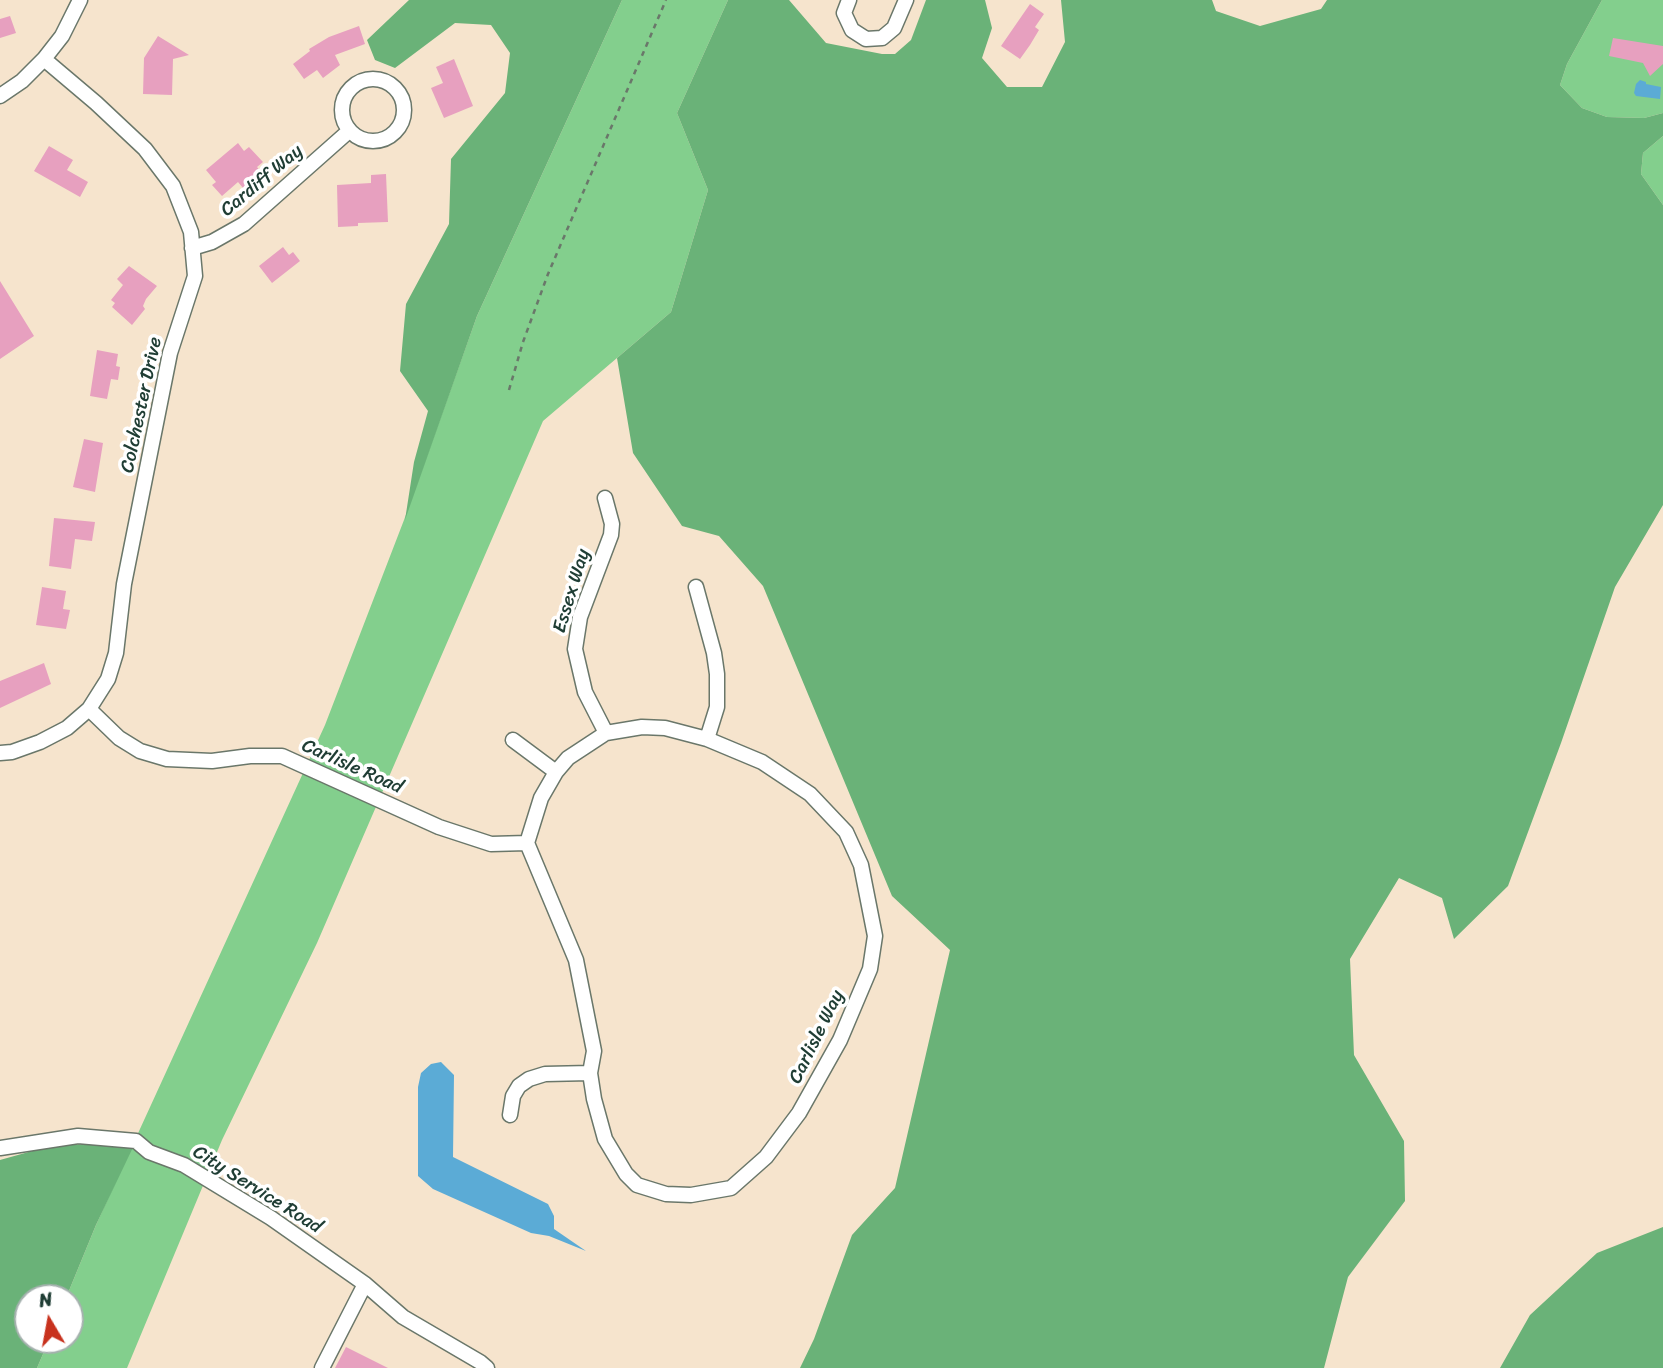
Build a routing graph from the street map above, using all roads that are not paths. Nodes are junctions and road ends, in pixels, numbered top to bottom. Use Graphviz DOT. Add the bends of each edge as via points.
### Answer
graph roads {
  1 [pos="80,0"];
  2 [pos="849,0"];
  3 [pos="906,0"];
  4 [pos="44,59"];
  5 [pos="0,96"];
  6 [pos="349,131"];
  7 [pos="192,248"];
  8 [pos="605,498"];
  9 [pos="696,587"];
  10 [pos="89,709"];
  11 [pos="606,733"];
  12 [pos="707,739"];
  13 [pos="513,740"];
  14 [pos="0,753"];
  15 [pos="556,772"];
  16 [pos="527,843"];
  17 [pos="590,1073"];
  18 [pos="510,1115"];
  19 [pos="0,1148"];
  20 [pos="365,1284"];
  21 [pos="322,1368"];
  22 [pos="486,1368"];
  1 -- 4 [label="street"];
  2 -- 3 [label="street" via="844,13 852,30 866,39 882,38 894,27"];
  4 -- 5 [label="street"];
  4 -- 7 [label="street, Colchester Drive" via="152,158 173,186 191,232"];
  6 -- 6 [label="street" via="377,141 394,133 404,115 396,88 377,79 356,83 341,111"];
  6 -- 7 [label="street, Cardiff Way" via="244,224"];
  7 -- 10 [label="street, Colchester Drive" via="195,276 170,353 124,584 116,653 108,678"];
  8 -- 11 [label="street, Essex Way" via="611,535 580,617 575,657"];
  9 -- 12 [label="street" via="717,674 717,707"];
  10 -- 14 [label="street, Colchester Drive" via="40,742"];
  10 -- 16 [label="street, Carlisle Road" via="140,751 167,759 212,761 282,756 439,827 492,844"];
  11 -- 12 [label="street, Carlisle Way" via="665,728"];
  11 -- 15 [label="street, Carlisle Way" via="568,758"];
  12 -- 17 [label="street, Carlisle Way" via="762,762 810,794 846,832 861,865 875,936 870,969 840,1041 800,1114 766,1157 732,1188 691,1195 666,1194 638,1185 605,1139"];
  13 -- 15 [label="street"];
  15 -- 16 [label="street, Carlisle Way" via="541,798"];
  16 -- 17 [label="street, Carlisle Way" via="576,960 594,1051"];
  17 -- 18 [label="street" via="529,1079 513,1097"];
  19 -- 20 [label="street, City Service Road" via="78,1136 136,1141 271,1218"];
  20 -- 21 [label="street"];
  20 -- 22 [label="street, City Service Road" via="403,1317"];
}
